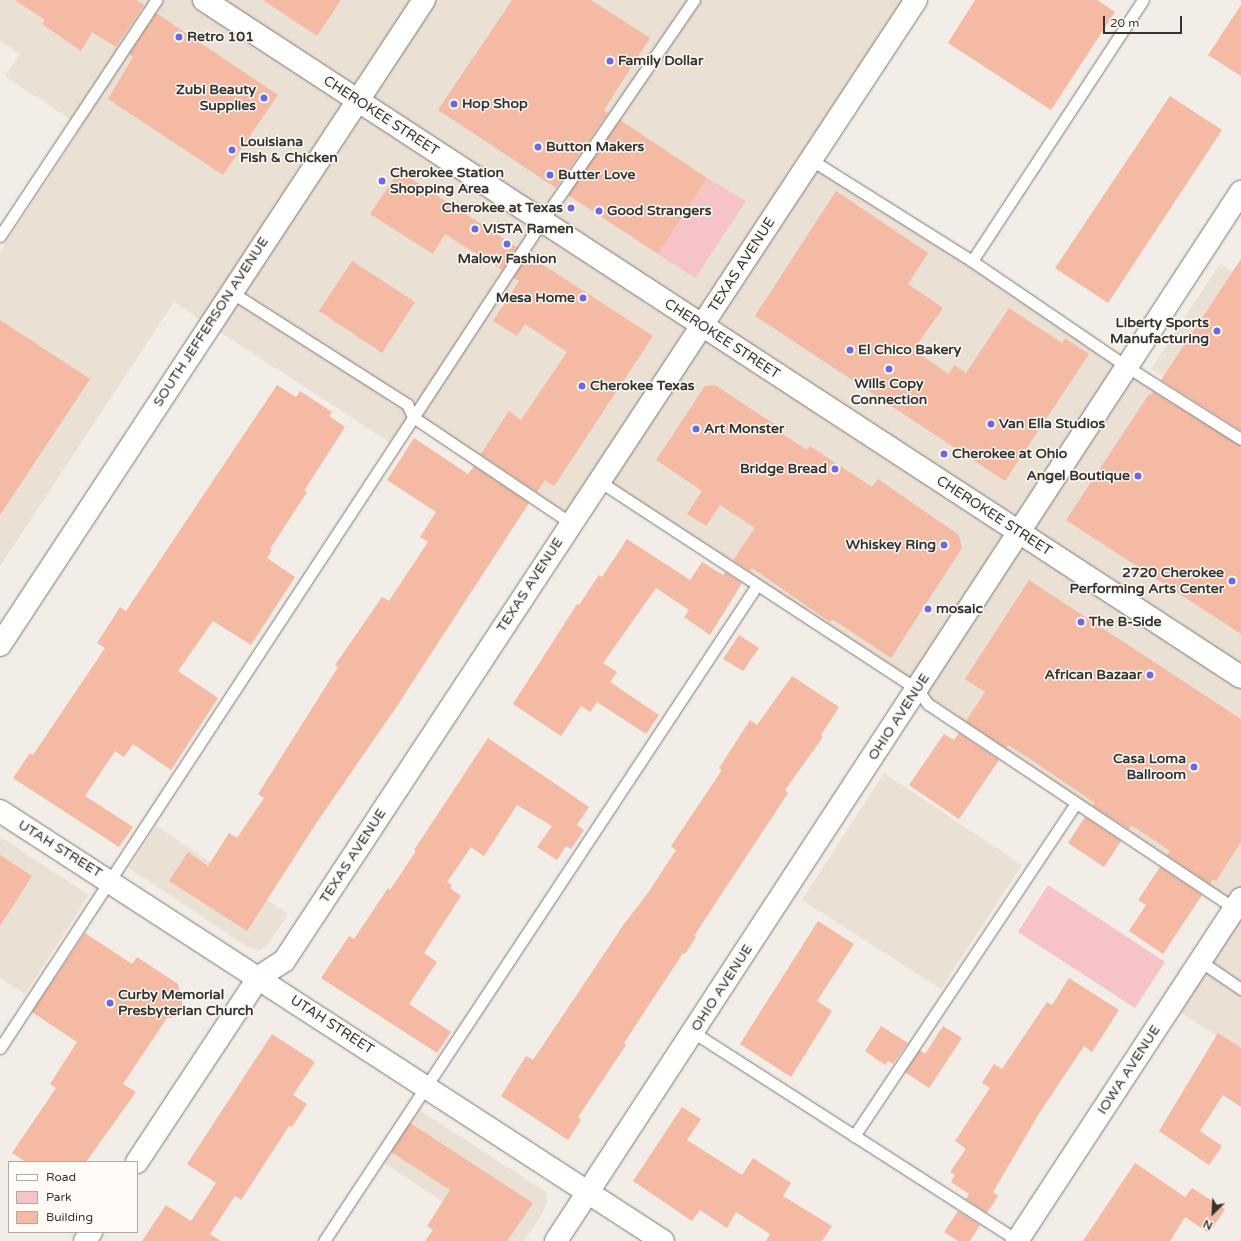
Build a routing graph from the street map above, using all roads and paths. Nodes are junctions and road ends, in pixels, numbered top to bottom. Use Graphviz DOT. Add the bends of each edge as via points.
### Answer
graph roads {
  1 [pos="156,0"];
  2 [pos="204,0"];
  3 [pos="424,0"];
  4 [pos="694,0"];
  5 [pos="916,0"];
  6 [pos="1143,0"];
  7 [pos="357,101"];
  8 [pos="810,159"];
  9 [pos="1241,192"];
  10 [pos="542,222"];
  11 [pos="0,236"];
  12 [pos="972,262"];
  13 [pos="231,292"];
  14 [pos="702,326"];
  15 [pos="1126,366"];
  16 [pos="413,417"];
  17 [pos="1241,439"];
  18 [pos="599,481"];
  19 [pos="571,523"];
  20 [pos="1019,533"];
  21 [pos="757,585"];
  22 [pos="0,645"];
  23 [pos="1241,678"];
  24 [pos="917,689"];
  25 [pos="1076,805"];
  26 [pos="0,811"];
  27 [pos="108,879"];
  28 [pos="1238,904"];
  29 [pos="1200,962"];
  30 [pos="259,977"];
  31 [pos="1241,989"];
  32 [pos="693,1032"];
  33 [pos="0,1048"];
  34 [pos="427,1087"];
  35 [pos="854,1136"];
  36 [pos="138,1161"];
  37 [pos="588,1192"];
  38 [pos="324,1241"];
  39 [pos="556,1241"];
  40 [pos="663,1241"];
  41 [pos="1017,1241"];
  1 -- 11 [label="lane"];
  2 -- 7 [label="street, CHEROKEE STREET"];
  3 -- 7 [label="street, SOUTH JEFFERSON AVENUE"];
  4 -- 10 [label="lane"];
  5 -- 8 [label="street, TEXAS AVENUE"];
  6 -- 12 [label="lane"];
  7 -- 10 [label="street, CHEROKEE STREET"];
  7 -- 13 [label="street, SOUTH JEFFERSON AVENUE"];
  8 -- 12 [label="lane"];
  8 -- 14 [label="street, TEXAS AVENUE"];
  9 -- 15 [label="street, OHIO AVENUE"];
  10 -- 14 [label="street, CHEROKEE STREET"];
  10 -- 16 [label="lane"];
  12 -- 15 [label="lane"];
  13 -- 16 [label="lane" via="407,404"];
  13 -- 22 [label="street, SOUTH JEFFERSON AVENUE"];
  14 -- 18 [label="street, TEXAS AVENUE"];
  14 -- 20 [label="street, CHEROKEE STREET"];
  15 -- 17 [label="lane"];
  15 -- 20 [label="street, OHIO AVENUE"];
  16 -- 19 [label="lane"];
  16 -- 27 [label="lane"];
  18 -- 19 [label="street, TEXAS AVENUE"];
  18 -- 21 [label="lane"];
  19 -- 30 [label="street, TEXAS AVENUE" via="284,961"];
  20 -- 23 [label="street, CHEROKEE STREET"];
  20 -- 24 [label="street, OHIO AVENUE"];
  21 -- 24 [label="lane"];
  21 -- 34 [label="lane"];
  24 -- 25 [label="lane" via="928,704"];
  24 -- 32 [label="street, OHIO AVENUE"];
  25 -- 28 [label="lane"];
  25 -- 35 [label="lane"];
  26 -- 27 [label="street, UTAH STREET"];
  27 -- 30 [label="street, UTAH STREET"];
  27 -- 33 [label="lane"];
  28 -- 29 [label="street, IOWA AVENUE"];
  29 -- 31 [label="lane"];
  29 -- 41 [label="street, IOWA AVENUE"];
  30 -- 34 [label="street, UTAH STREET"];
  30 -- 36 [label="street, TEXAS AVENUE"];
  32 -- 35 [label="lane"];
  32 -- 37 [label="street, OHIO AVENUE"];
  34 -- 37 [label="street, UTAH STREET"];
  34 -- 38 [label="lane"];
  35 -- 41 [label="lane"];
  37 -- 39 [label="street, OHIO AVENUE"];
  37 -- 40 [label="street, UTAH STREET"];
}
